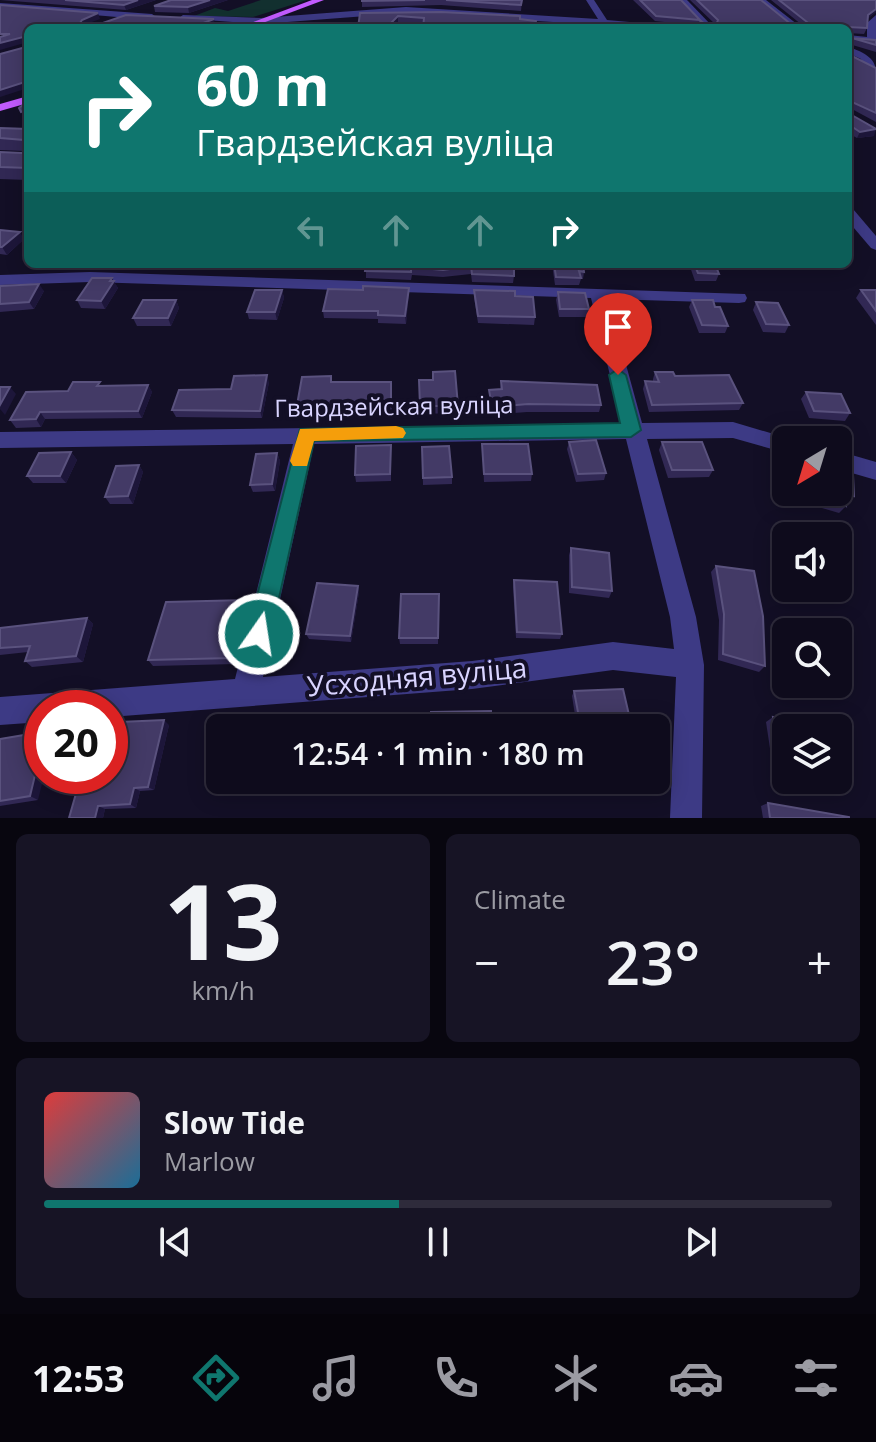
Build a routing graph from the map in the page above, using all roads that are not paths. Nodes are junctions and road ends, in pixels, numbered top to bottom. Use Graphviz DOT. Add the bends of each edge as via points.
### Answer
graph roads {
  1 [pos="57,0"];
  2 [pos="320,0"];
  3 [pos="395,0"];
  4 [pos="469,0"];
  5 [pos="590,0"];
  6 [pos="682,0"];
  7 [pos="761,0"];
  8 [pos="0,5"];
  9 [pos="530,5"];
  10 [pos="18,6"];
  11 [pos="42,8"];
  12 [pos="151,8"];
  13 [pos="460,13"];
  14 [pos="129,16"];
  15 [pos="380,16"];
  16 [pos="0,17"];
  17 [pos="158,17"];
  18 [pos="173,18"];
  19 [pos="526,18"];
  20 [pos="876,18"];
  21 [pos="261,21"];
  22 [pos="102,24"];
  23 [pos="252,24"];
  24 [pos="453,24"];
  25 [pos="587,24"];
  26 [pos="606,24"];
  27 [pos="706,24"];
  28 [pos="793,24"];
  29 [pos="852,38"];
  30 [pos="874,40"];
  31 [pos="852,52"];
  32 [pos="876,69"];
  33 [pos="24,100"];
  34 [pos="0,108"];
  35 [pos="852,217"];
  36 [pos="876,245"];
  37 [pos="0,280"];
  38 [pos="598,293"];
  39 [pos="739,298"];
  40 [pos="631,430"];
  41 [pos="306,434"];
  42 [pos="0,440"];
  43 [pos="772,441"];
  44 [pos="852,464"];
  45 [pos="876,471"];
  46 [pos="690,665"];
  47 [pos="246,691"];
  48 [pos="0,711"];
  49 [pos="686,818"];
  1 -- 11 [label="street"];
  2 -- 21 [label="main road"];
  3 -- 15 [label="street"];
  4 -- 13 [label="street"];
  5 -- 26 [label="street"];
  6 -- 27 [label="street"];
  7 -- 28 [label="street"];
  8 -- 10 [label="street"];
  9 -- 19 [label="street"];
  10 -- 11 [label="street"];
  10 -- 16 [label="street"];
  11 -- 14 [label="street"];
  12 -- 14 [label="street"];
  13 -- 15 [label="street"];
  13 -- 19 [label="street"];
  13 -- 24 [label="street"];
  14 -- 17 [label="street"];
  14 -- 22 [label="street"];
  15 -- 21 [label="street"];
  18 -- 21 [label="street"];
  19 -- 25 [label="street"];
  20 -- 30 [label="street" via="871,23"];
  21 -- 23 [label="main road"];
  29 -- 30 [label="street"];
  31 -- 32 [label="street"];
  33 -- 34 [label="main road"];
  35 -- 36 [label="street"];
  37 -- 38 [label="street" via="90,277"];
  38 -- 39 [label="street"];
  38 -- 40 [label="street"];
  40 -- 41 [label="street, Гвардзейская вуліца"];
  40 -- 43 [label="street, Гвардзейская вуліца" via="733,430"];
  40 -- 46 [label="street" via="683,617"];
  41 -- 42 [label="street, Гвардзейская вуліца"];
  41 -- 47 [label="street"];
  44 -- 45 [label="street"];
  46 -- 47 [label="street, Усходняя вуліца" via="613,656 472,675"];
  46 -- 49 [label="street"];
  47 -- 48 [label="street, Усходняя вуліца"];
}
